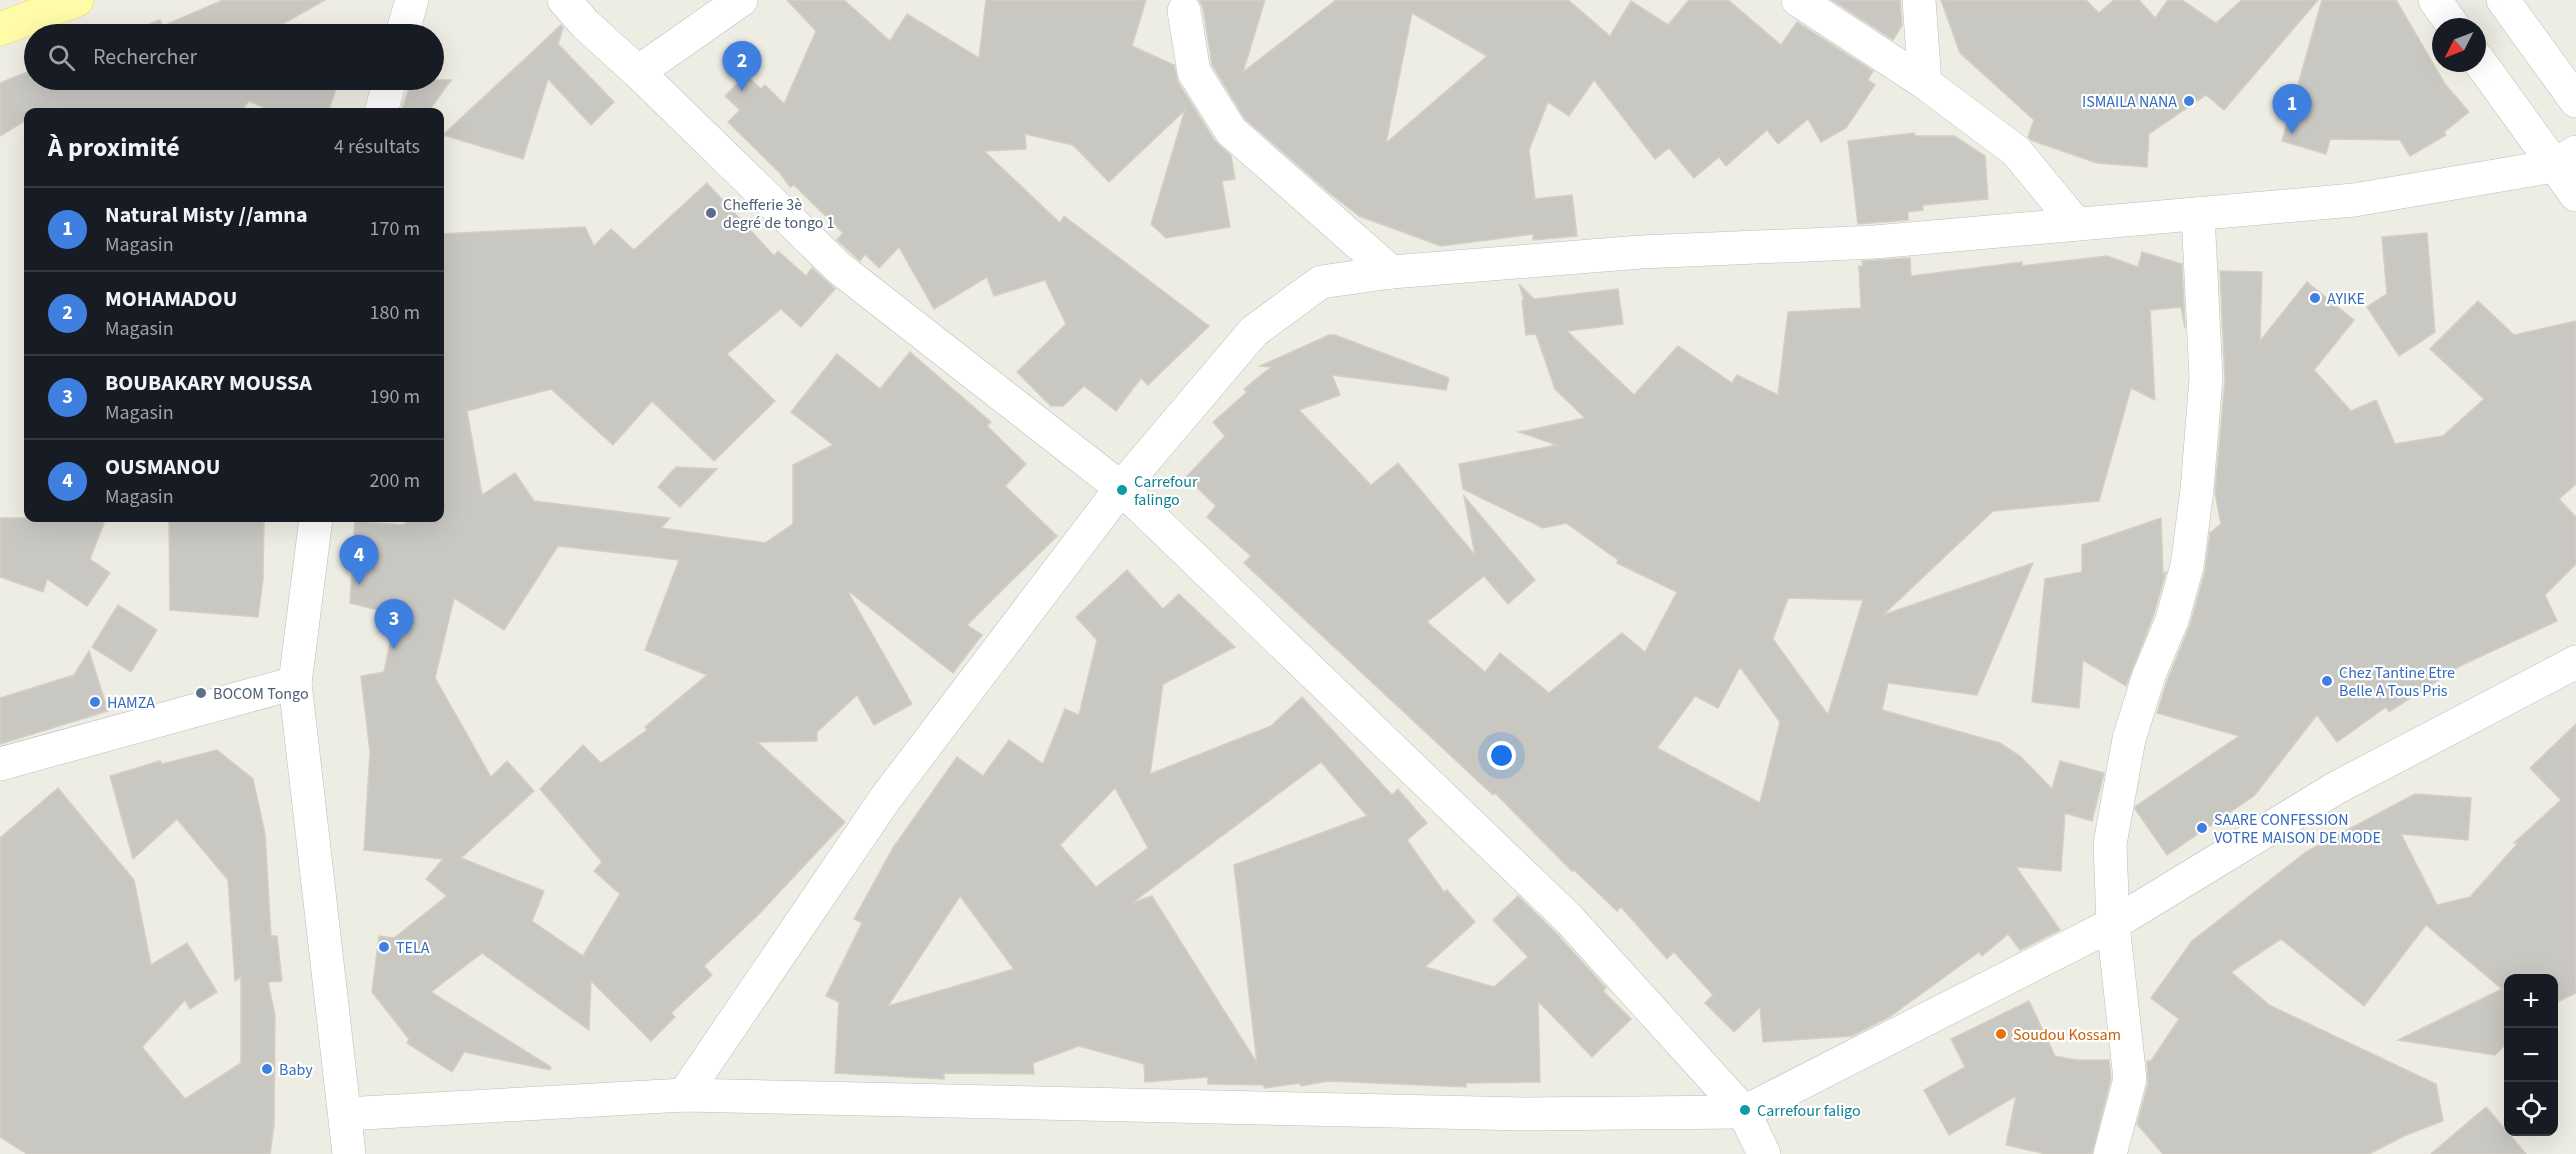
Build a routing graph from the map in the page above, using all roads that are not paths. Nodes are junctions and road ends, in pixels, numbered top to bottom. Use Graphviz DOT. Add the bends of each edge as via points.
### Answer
graph roads {
  1 [pos="77,0"];
  2 [pos="412,0"];
  3 [pos="564,0"];
  4 [pos="741,0"];
  5 [pos="1798,0"];
  6 [pos="1919,0"];
  7 [pos="2435,0"];
  8 [pos="2503,0"];
  9 [pos="1184,11"];
  10 [pos="2448,18"];
  11 [pos="405,24"];
  12 [pos="0,29"];
  13 [pos="2486,68"];
  14 [pos="638,72"];
  15 [pos="1925,83"];
  16 [pos="387,90"];
  17 [pos="2576,101"];
  18 [pos="382,108"];
  19 [pos="2565,159"];
  20 [pos="2576,195"];
  21 [pos="2198,214"];
  22 [pos="2076,224"];
  23 [pos="1391,272"];
  24 [pos="1122,488"];
  25 [pos="315,522"];
  26 [pos="2576,662"];
  27 [pos="295,683"];
  28 [pos="0,764"];
  29 [pos="2113,924"];
  30 [pos="684,1095"];
  31 [pos="1744,1112"];
  32 [pos="345,1114"];
  33 [pos="349,1154"];
  34 [pos="1764,1154"];
  35 [pos="2110,1154"];
  1 -- 12 [label="main road"];
  2 -- 11 [label="street"];
  3 -- 14 [label="street"];
  4 -- 14 [label="street"];
  5 -- 15 [label="street"];
  6 -- 15 [label="street"];
  7 -- 10 [label="street"];
  8 -- 17 [label="street"];
  9 -- 23 [label="street" via="1194,72 1231,131"];
  13 -- 19 [label="street"];
  14 -- 24 [label="street" via="839,268"];
  15 -- 22 [label="street" via="2016,151"];
  16 -- 18 [label="street"];
  19 -- 20 [label="street"];
  19 -- 21 [label="street" via="2354,200"];
  21 -- 22 [label="street"];
  21 -- 29 [label="street" via="2206,378 2197,490 2187,566 2129,739 2110,844"];
  22 -- 23 [label="street" via="1875,242 1641,252"];
  23 -- 24 [label="street" via="1321,282 1254,331"];
  24 -- 30 [label="street" via="885,799"];
  24 -- 31 [label="street" via="1569,919"];
  25 -- 27 [label="street"];
  26 -- 29 [label="street" via="2336,788"];
  27 -- 28 [label="street"];
  27 -- 32 [label="street"];
  29 -- 31 [label="street"];
  29 -- 35 [label="street" via="2130,1079"];
  30 -- 31 [label="street" via="1524,1114"];
  30 -- 32 [label="street"];
  31 -- 34 [label="street"];
  32 -- 33 [label="street"];
}
